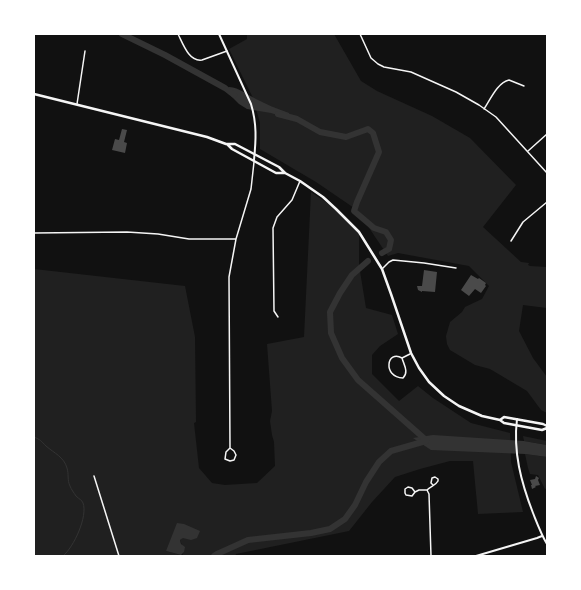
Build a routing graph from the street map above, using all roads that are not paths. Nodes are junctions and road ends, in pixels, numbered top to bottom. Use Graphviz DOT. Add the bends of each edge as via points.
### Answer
graph roads {
  1 [pos="178,34"];
  2 [pos="219,34"];
  3 [pos="360,34"];
  4 [pos="227,51"];
  5 [pos="85,52"];
  6 [pos="524,86"];
  7 [pos="34,94"];
  8 [pos="76,104"];
  9 [pos="484,109"];
  10 [pos="547,134"];
  11 [pos="226,144"];
  12 [pos="528,151"];
  13 [pos="255,154"];
  14 [pos="254,160"];
  15 [pos="285,173"];
  16 [pos="547,173"];
  17 [pos="300,181"];
  18 [pos="547,202"];
  19 [pos="34,233"];
  20 [pos="236,239"];
  21 [pos="511,241"];
  22 [pos="456,268"];
  23 [pos="382,269"];
  24 [pos="278,317"];
  25 [pos="411,354"];
  26 [pos="402,358"];
  27 [pos="518,419"];
  28 [pos="500,420"];
  29 [pos="517,426"];
  30 [pos="547,427"];
  31 [pos="230,448"];
  32 [pos="94,476"];
  33 [pos="433,485"];
  34 [pos="427,490"];
  35 [pos="415,492"];
  36 [pos="542,536"];
  37 [pos="547,544"];
  38 [pos="119,556"];
  39 [pos="432,556"];
  40 [pos="476,556"];
  1 -- 4 [label="street" via="191,56 199,61"];
  2 -- 4 [label="street"];
  3 -- 9 [label="street" via="371,58 378,64 412,72 459,93"];
  4 -- 13 [label="street" via="254,113"];
  5 -- 8 [label="street"];
  6 -- 9 [label="street" via="509,80 500,83"];
  7 -- 8 [label="main road"];
  8 -- 11 [label="main road"];
  9 -- 12 [label="street" via="501,121"];
  10 -- 12 [label="street"];
  11 -- 13 [label="main road" via="235,144"];
  11 -- 14 [label="main road"];
  12 -- 16 [label="street"];
  13 -- 14 [label="street"];
  13 -- 15 [label="main road" via="280,167"];
  14 -- 15 [label="main road" via="276,173"];
  14 -- 20 [label="street" via="251,189"];
  15 -- 17 [label="main road"];
  17 -- 23 [label="main road" via="336,208 360,232"];
  17 -- 24 [label="street" via="292,200 277,217 273,228 274,311"];
  18 -- 21 [label="street" via="523,222"];
  19 -- 20 [label="street" via="128,232 189,239"];
  20 -- 31 [label="street" via="229,277"];
  22 -- 23 [label="street" via="393,260"];
  23 -- 25 [label="main road"];
  25 -- 26 [label="street"];
  25 -- 28 [label="main road" via="429,382 450,401 482,416"];
  26 -- 26 [label="street" via="395,356 389,363 390,372 398,378 406,376 407,372"];
  27 -- 28 [label="main road" via="504,417"];
  27 -- 29 [label="street"];
  27 -- 30 [label="main road"];
  28 -- 29 [label="main road"];
  29 -- 30 [label="main road" via="542,430"];
  29 -- 36 [label="street" via="521,478"];
  31 -- 31 [label="street" via="225,459 230,461 234,460 236,455"];
  32 -- 38 [label="street"];
  33 -- 34 [label="street"];
  34 -- 35 [label="street"];
  34 -- 39 [label="street"];
  35 -- 35 [label="street" via="408,487 404,493 412,496"];
  36 -- 37 [label="street"];
  36 -- 40 [label="street"];
}
